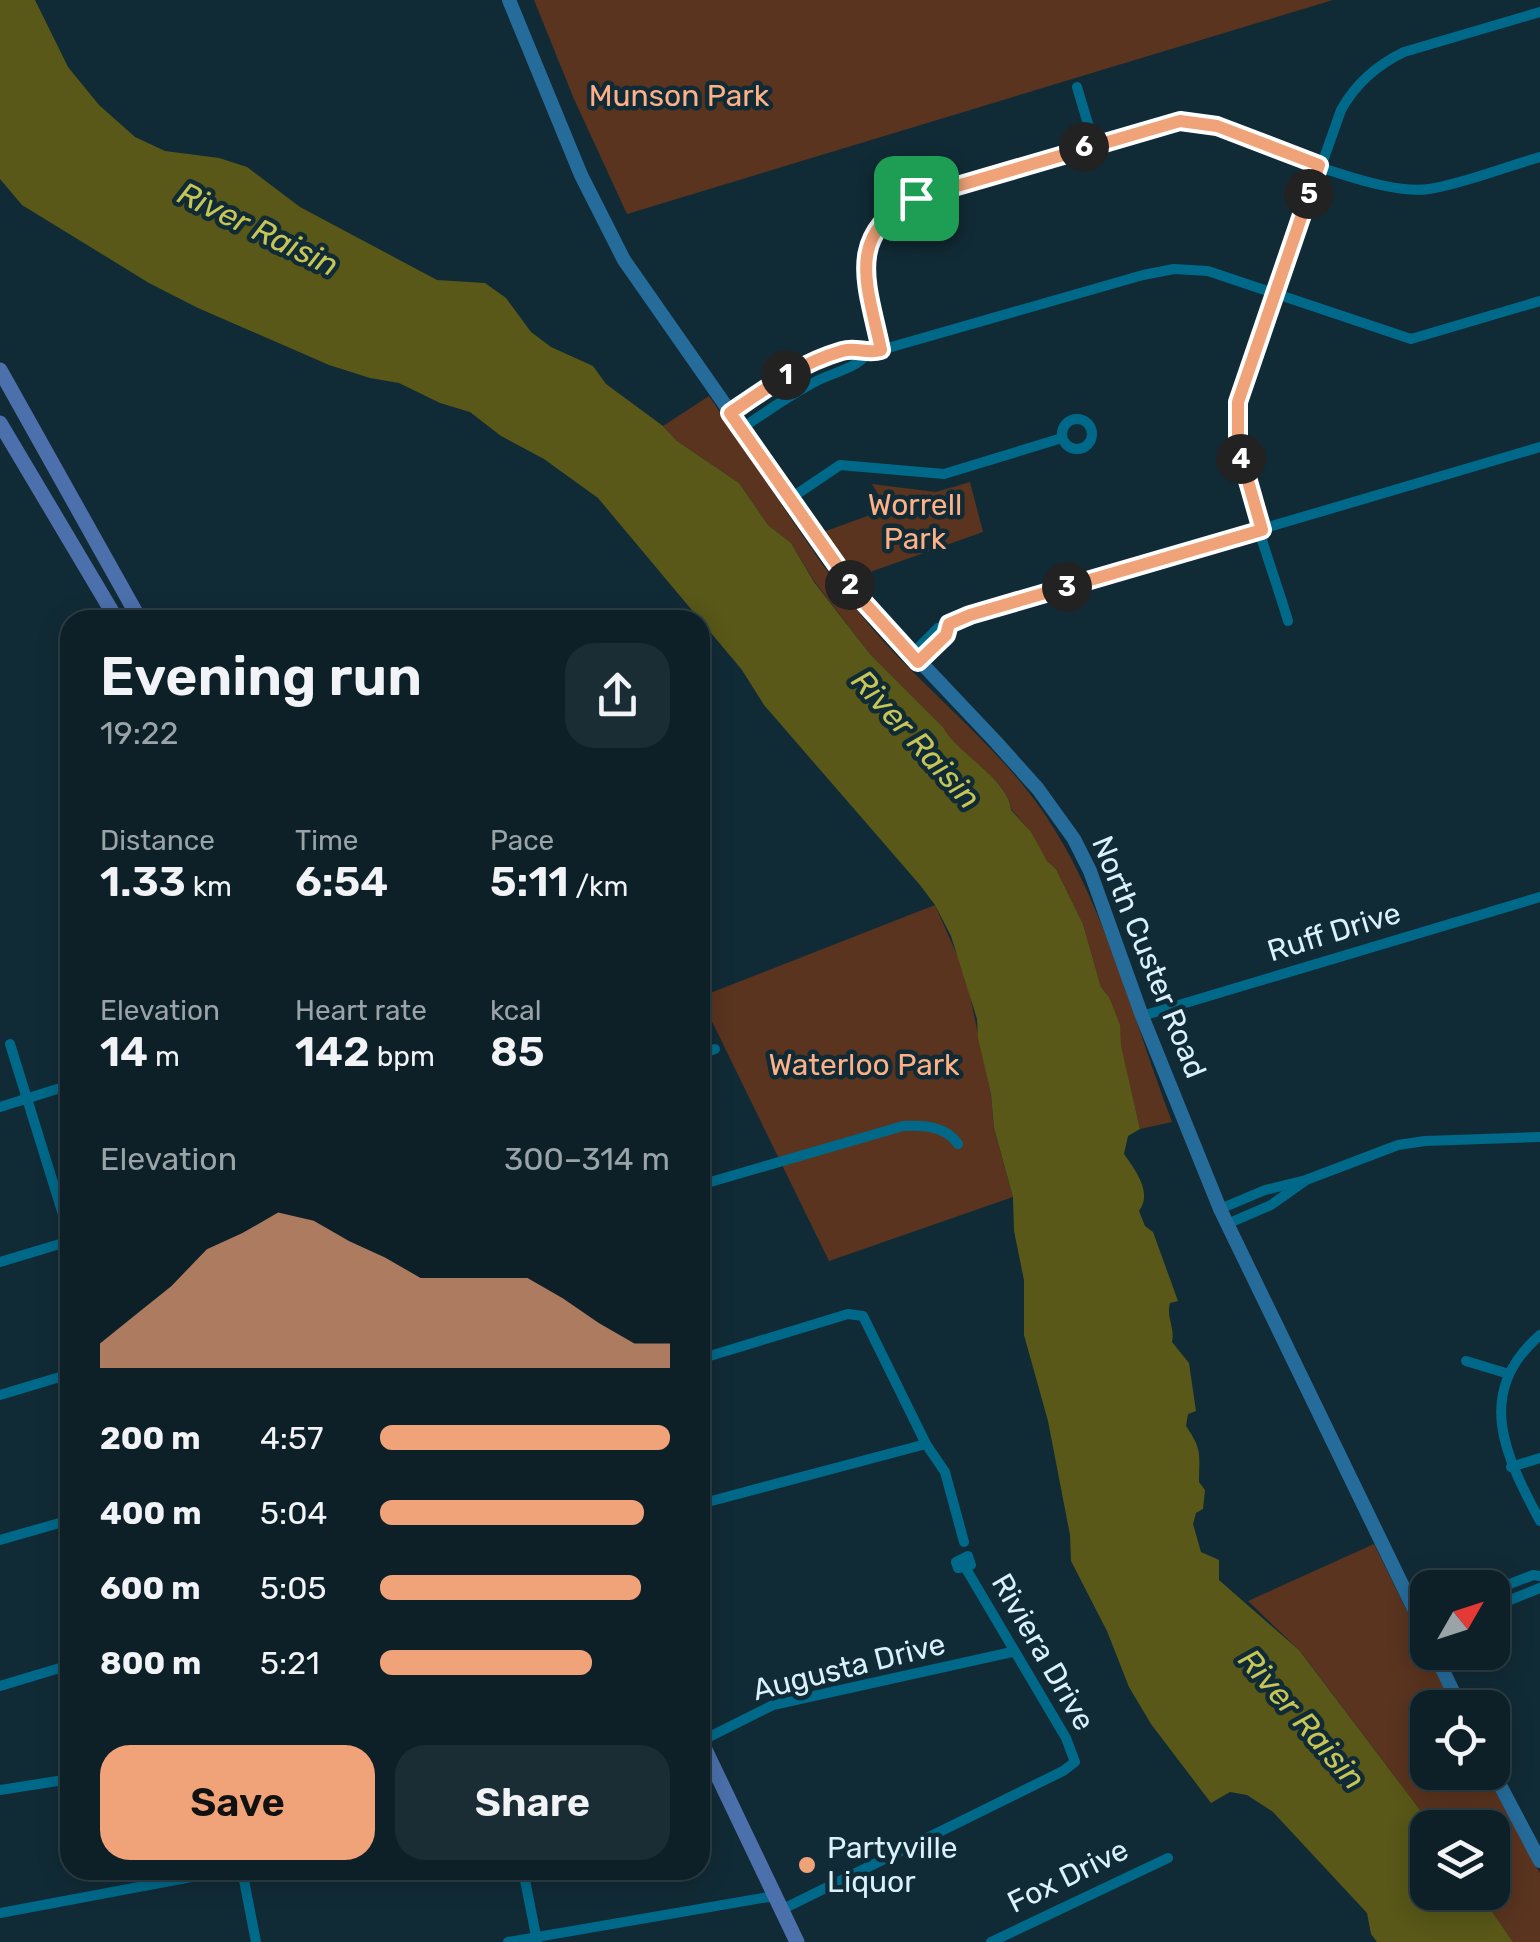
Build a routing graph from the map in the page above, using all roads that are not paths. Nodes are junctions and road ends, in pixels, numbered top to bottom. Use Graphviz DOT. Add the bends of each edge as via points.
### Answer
graph roads {
  1 [pos="510,0"];
  2 [pos="1540,12"];
  3 [pos="1077,86"];
  4 [pos="1094,144"];
  5 [pos="1540,157"];
  6 [pos="1319,165"];
  7 [pos="1274,296"];
  8 [pos="1540,302"];
  9 [pos="881,350"];
  10 [pos="868,354"];
  11 [pos="0,370"];
  12 [pos="730,413"];
  13 [pos="0,422"];
  14 [pos="741,429"];
  15 [pos="1062,438"];
  16 [pos="1540,447"];
  17 [pos="791,498"];
  18 [pos="1262,530"];
  19 [pos="111,610"];
  20 [pos="134,610"];
  21 [pos="1288,621"];
  22 [pos="915,658"];
  23 [pos="1540,897"];
  24 [pos="1142,1016"];
  25 [pos="10,1044"];
  26 [pos="714,1050"];
  27 [pos="710,1051"];
  28 [pos="60,1089"];
  29 [pos="27,1099"];
  30 [pos="0,1107"];
  31 [pos="1540,1137"];
  32 [pos="958,1144"];
  33 [pos="1306,1180"];
  34 [pos="710,1181"];
  35 [pos="60,1206"];
  36 [pos="1220,1209"];
  37 [pos="1227,1224"];
  38 [pos="60,1242"];
  39 [pos="0,1262"];
  40 [pos="1540,1335"];
  41 [pos="710,1356"];
  42 [pos="1466,1361"];
  43 [pos="1508,1374"];
  44 [pos="60,1377"];
  45 [pos="0,1395"];
  46 [pos="926,1444"];
  47 [pos="1540,1458"];
  48 [pos="1511,1466"];
  49 [pos="710,1501"];
  50 [pos="1540,1522"];
  51 [pos="60,1523"];
  52 [pos="0,1540"];
  53 [pos="964,1542"];
  54 [pos="964,1568"];
  55 [pos="1540,1576"];
  56 [pos="1510,1584"];
  57 [pos="1540,1588"];
  58 [pos="1410,1599"];
  59 [pos="1510,1600"];
  60 [pos="1012,1652"];
  61 [pos="60,1668"];
  62 [pos="0,1686"];
  63 [pos="710,1738"];
  64 [pos="710,1762"];
  65 [pos="60,1781"];
  66 [pos="0,1790"];
  67 [pos="1503,1790"];
  68 [pos="1168,1858"];
  69 [pos="1540,1861"];
  70 [pos="176,1880"];
  71 [pos="244,1880"];
  72 [pos="525,1880"];
  73 [pos="777,1903"];
  74 [pos="0,1913"];
  75 [pos="537,1939"];
  76 [pos="256,1942"];
  77 [pos="508,1942"];
  78 [pos="797,1942"];
  79 [pos="991,1942"];
  1 -- 12 [label="street, North Custer Road" via="616,246"];
  2 -- 6 [label="street" via="1388,60 1350,94"];
  3 -- 4 [label="street"];
  4 -- 6 [label="street" via="1195,122"];
  4 -- 9 [label="street" via="916,198 888,214 864,270"];
  5 -- 6 [label="street" via="1427,190 1370,184"];
  6 -- 7 [label="street"];
  7 -- 8 [label="street" via="1411,339"];
  7 -- 9 [label="street" via="1208,271 1174,269"];
  7 -- 18 [label="street" via="1237,418 1238,446"];
  9 -- 10 [label="street"];
  10 -- 12 [label="street" via="845,350 811,363"];
  10 -- 14 [label="street"];
  11 -- 20 [label="main road"];
  12 -- 14 [label="street, North Custer Road"];
  13 -- 19 [label="main road"];
  14 -- 17 [label="street, North Custer Road"];
  15 -- 17 [label="street" via="944,474 840,465"];
  16 -- 18 [label="street"];
  17 -- 22 [label="street, North Custer Road" via="860,598"];
  18 -- 21 [label="street"];
  18 -- 22 [label="street" via="970,615 949,624 946,635"];
  22 -- 24 [label="street, North Custer Road" via="1038,789 1074,839"];
  23 -- 24 [label="street, Ruff Drive"];
  24 -- 36 [label="street, North Custer Road"];
  25 -- 29 [label="street"];
  26 -- 27 [label="street"];
  28 -- 29 [label="street"];
  29 -- 30 [label="street"];
  29 -- 35 [label="street"];
  31 -- 33 [label="street" via="1398,1145"];
  32 -- 34 [label="street" via="930,1127 903,1126"];
  33 -- 36 [label="street"];
  33 -- 37 [label="street"];
  36 -- 37 [label="street, North Custer Road"];
  37 -- 58 [label="street, North Custer Road"];
  38 -- 39 [label="street"];
  40 -- 43 [label="street"];
  41 -- 46 [label="street" via="848,1314 863,1316"];
  42 -- 43 [label="street"];
  43 -- 48 [label="street" via="1500,1412"];
  44 -- 45 [label="street"];
  46 -- 49 [label="street"];
  46 -- 53 [label="street" via="944,1472"];
  47 -- 48 [label="street"];
  48 -- 50 [label="street"];
  51 -- 52 [label="street"];
  54 -- 60 [label="street, Riviera Drive"];
  55 -- 56 [label="street"];
  57 -- 59 [label="street"];
  60 -- 63 [label="street, Augusta Drive" via="774,1706"];
  60 -- 73 [label="street, Riviera Drive" via="1075,1762"];
  61 -- 62 [label="street"];
  64 -- 73 [label="main road"];
  65 -- 66 [label="street"];
  67 -- 69 [label="street"];
  68 -- 79 [label="street, Fox Drive"];
  70 -- 74 [label="street"];
  71 -- 76 [label="street"];
  72 -- 75 [label="street"];
  73 -- 75 [label="street"];
  73 -- 78 [label="main road"];
  75 -- 77 [label="street"];
}
